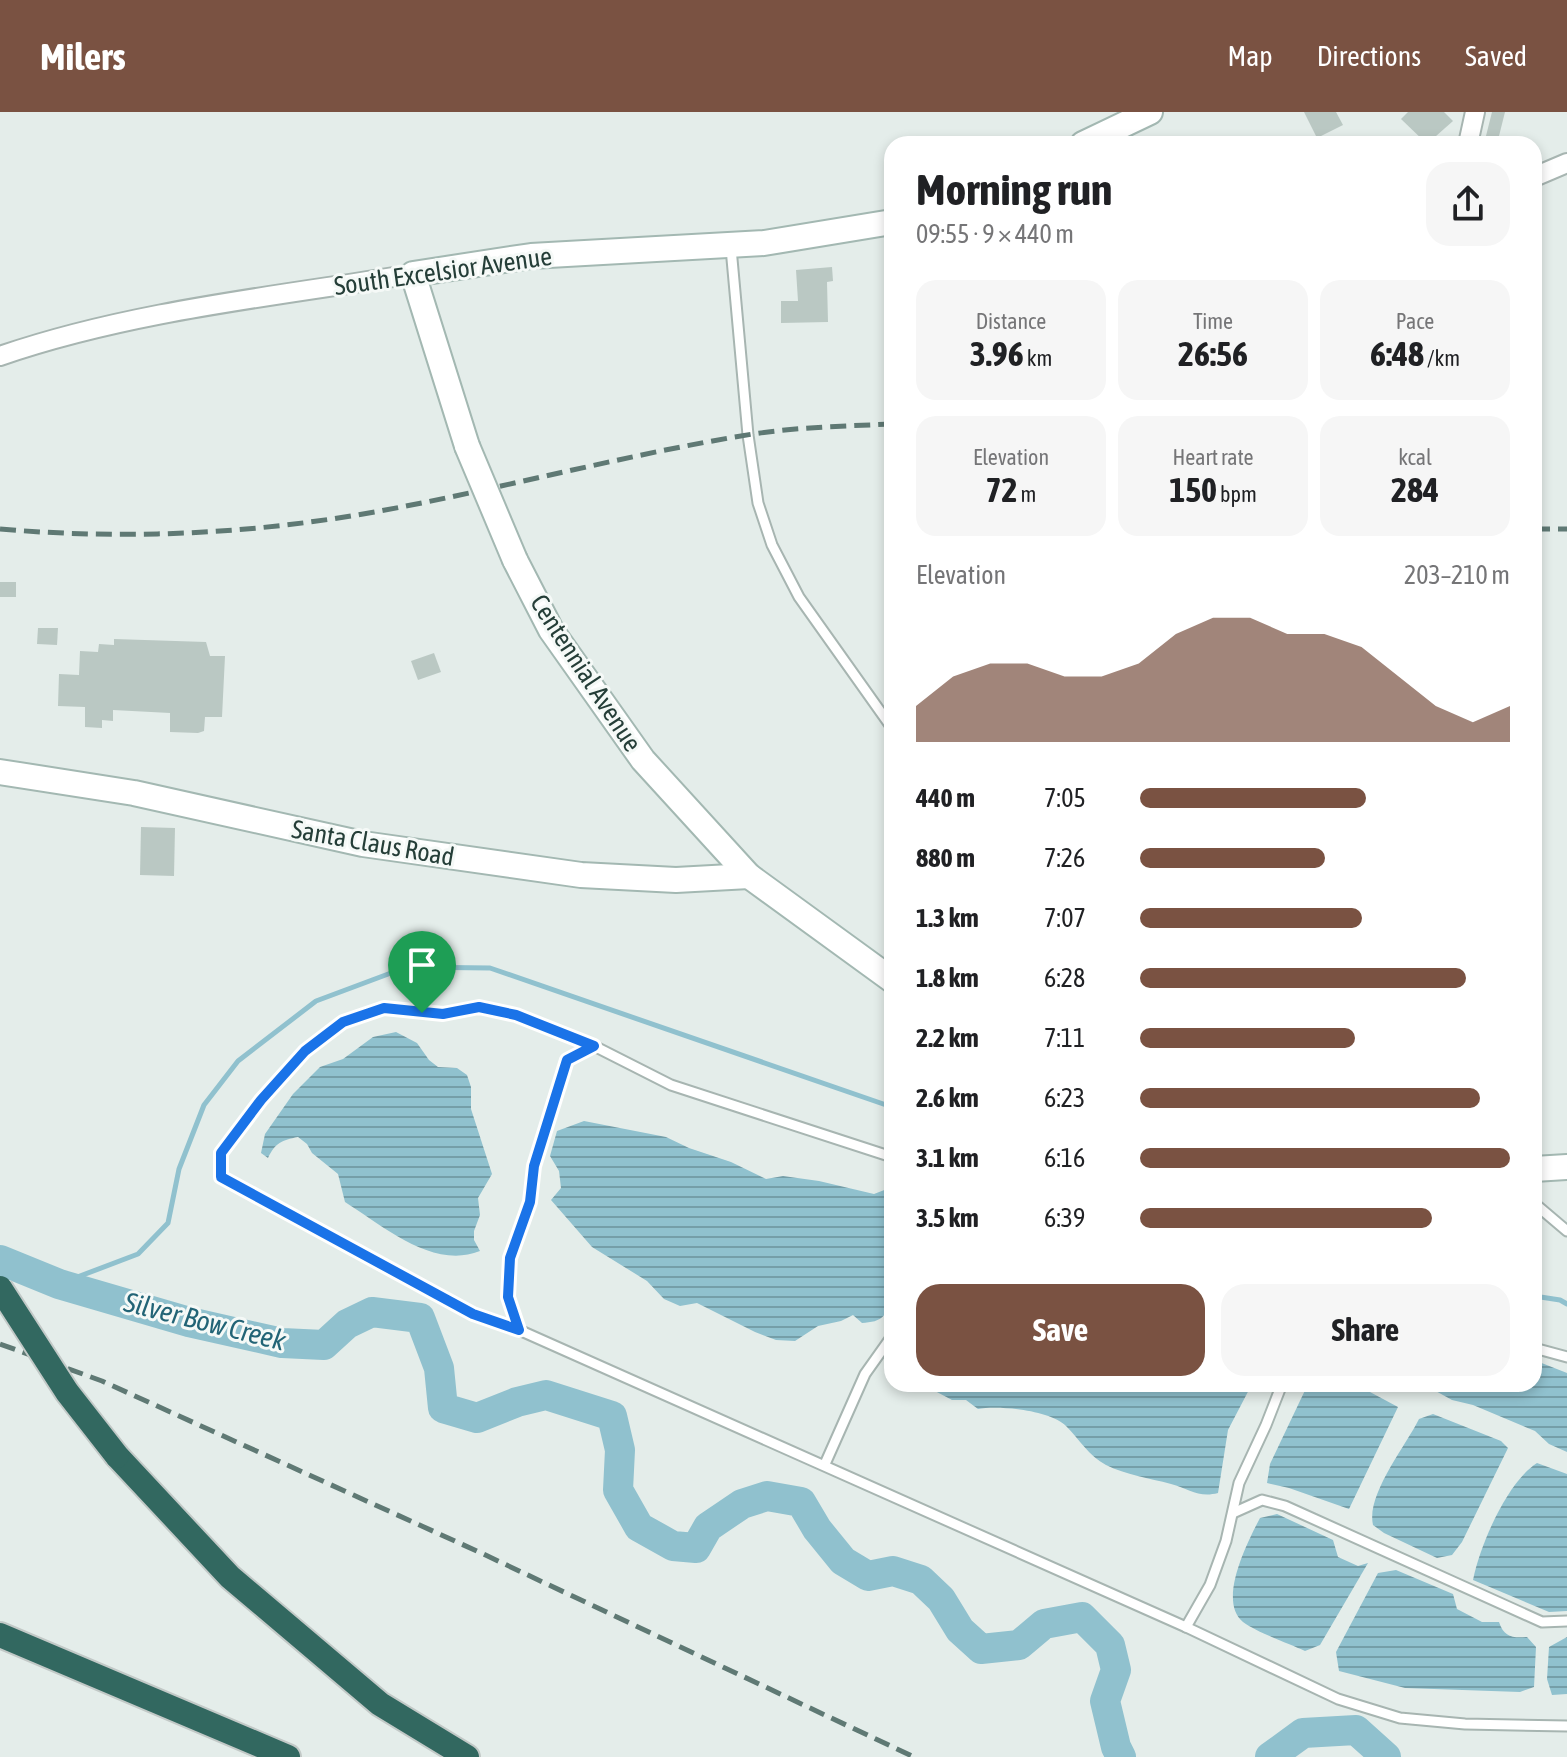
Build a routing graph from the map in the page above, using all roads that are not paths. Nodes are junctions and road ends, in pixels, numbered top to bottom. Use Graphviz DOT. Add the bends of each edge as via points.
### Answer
graph roads {
  1 [pos="1150,112"];
  2 [pos="1475,112"];
  3 [pos="1100,136"];
  4 [pos="1470,136"];
  5 [pos="1567,163"];
  6 [pos="1542,174"];
  7 [pos="884,223"];
  8 [pos="731,244"];
  9 [pos="413,274"];
  10 [pos="0,356"];
  11 [pos="884,717"];
  12 [pos="0,772"];
  13 [pos="749,876"];
  14 [pos="884,974"];
  15 [pos="594,1046"];
  16 [pos="884,1154"];
  17 [pos="1567,1167"];
  18 [pos="1542,1169"];
  19 [pos="1542,1210"];
  20 [pos="1567,1231"];
  21 [pos="0,1288"];
  22 [pos="519,1330"];
  23 [pos="884,1347"];
  24 [pos="1542,1350"];
  25 [pos="1567,1357"];
  26 [pos="1279,1392"];
  27 [pos="825,1464"];
  28 [pos="1233,1513"];
  29 [pos="1567,1621"];
  30 [pos="1186,1627"];
  31 [pos="0,1635"];
  32 [pos="1567,1726"];
  33 [pos="288,1757"];
  34 [pos="467,1757"];
  1 -- 3 [label="street"];
  2 -- 4 [label="street"];
  5 -- 6 [label="street"];
  7 -- 8 [label="street, South Excelsior Avenue"];
  8 -- 9 [label="street, South Excelsior Avenue" via="531,256"];
  8 -- 11 [label="lane" via="758,503 799,597"];
  9 -- 10 [label="street, South Excelsior Avenue" via="139,319"];
  9 -- 13 [label="street, Centennial Avenue, bridge" via="467,446 551,630 643,760"];
  12 -- 13 [label="street, Santa Claus Road" via="134,793 363,844 581,875 676,880"];
  13 -- 14 [label="street, Centennial Avenue"];
  15 -- 16 [label="lane" via="671,1085"];
  15 -- 22 [label="lane" via="567,1060 534,1166 530,1202 510,1258 508,1297"];
  15 -- 22 [label="lane" via="516,1015 479,1007 443,1014 384,1008 343,1022 305,1051 221,1153 221,1177 473,1314"];
  17 -- 18 [label="street"];
  19 -- 20 [label="lane"];
  21 -- 34 [label="highway, bridge" via="67,1392 117,1456 230,1577 380,1704"];
  22 -- 27 [label="lane"];
  23 -- 27 [label="lane" via="865,1374"];
  24 -- 25 [label="lane"];
  26 -- 28 [label="lane" via="1239,1483"];
  27 -- 30 [label="lane"];
  28 -- 29 [label="lane" via="1262,1500 1285,1506 1542,1622"];
  28 -- 30 [label="lane" via="1210,1585"];
  30 -- 32 [label="lane" via="1368,1710 1465,1724"];
  31 -- 33 [label="highway"];
}
